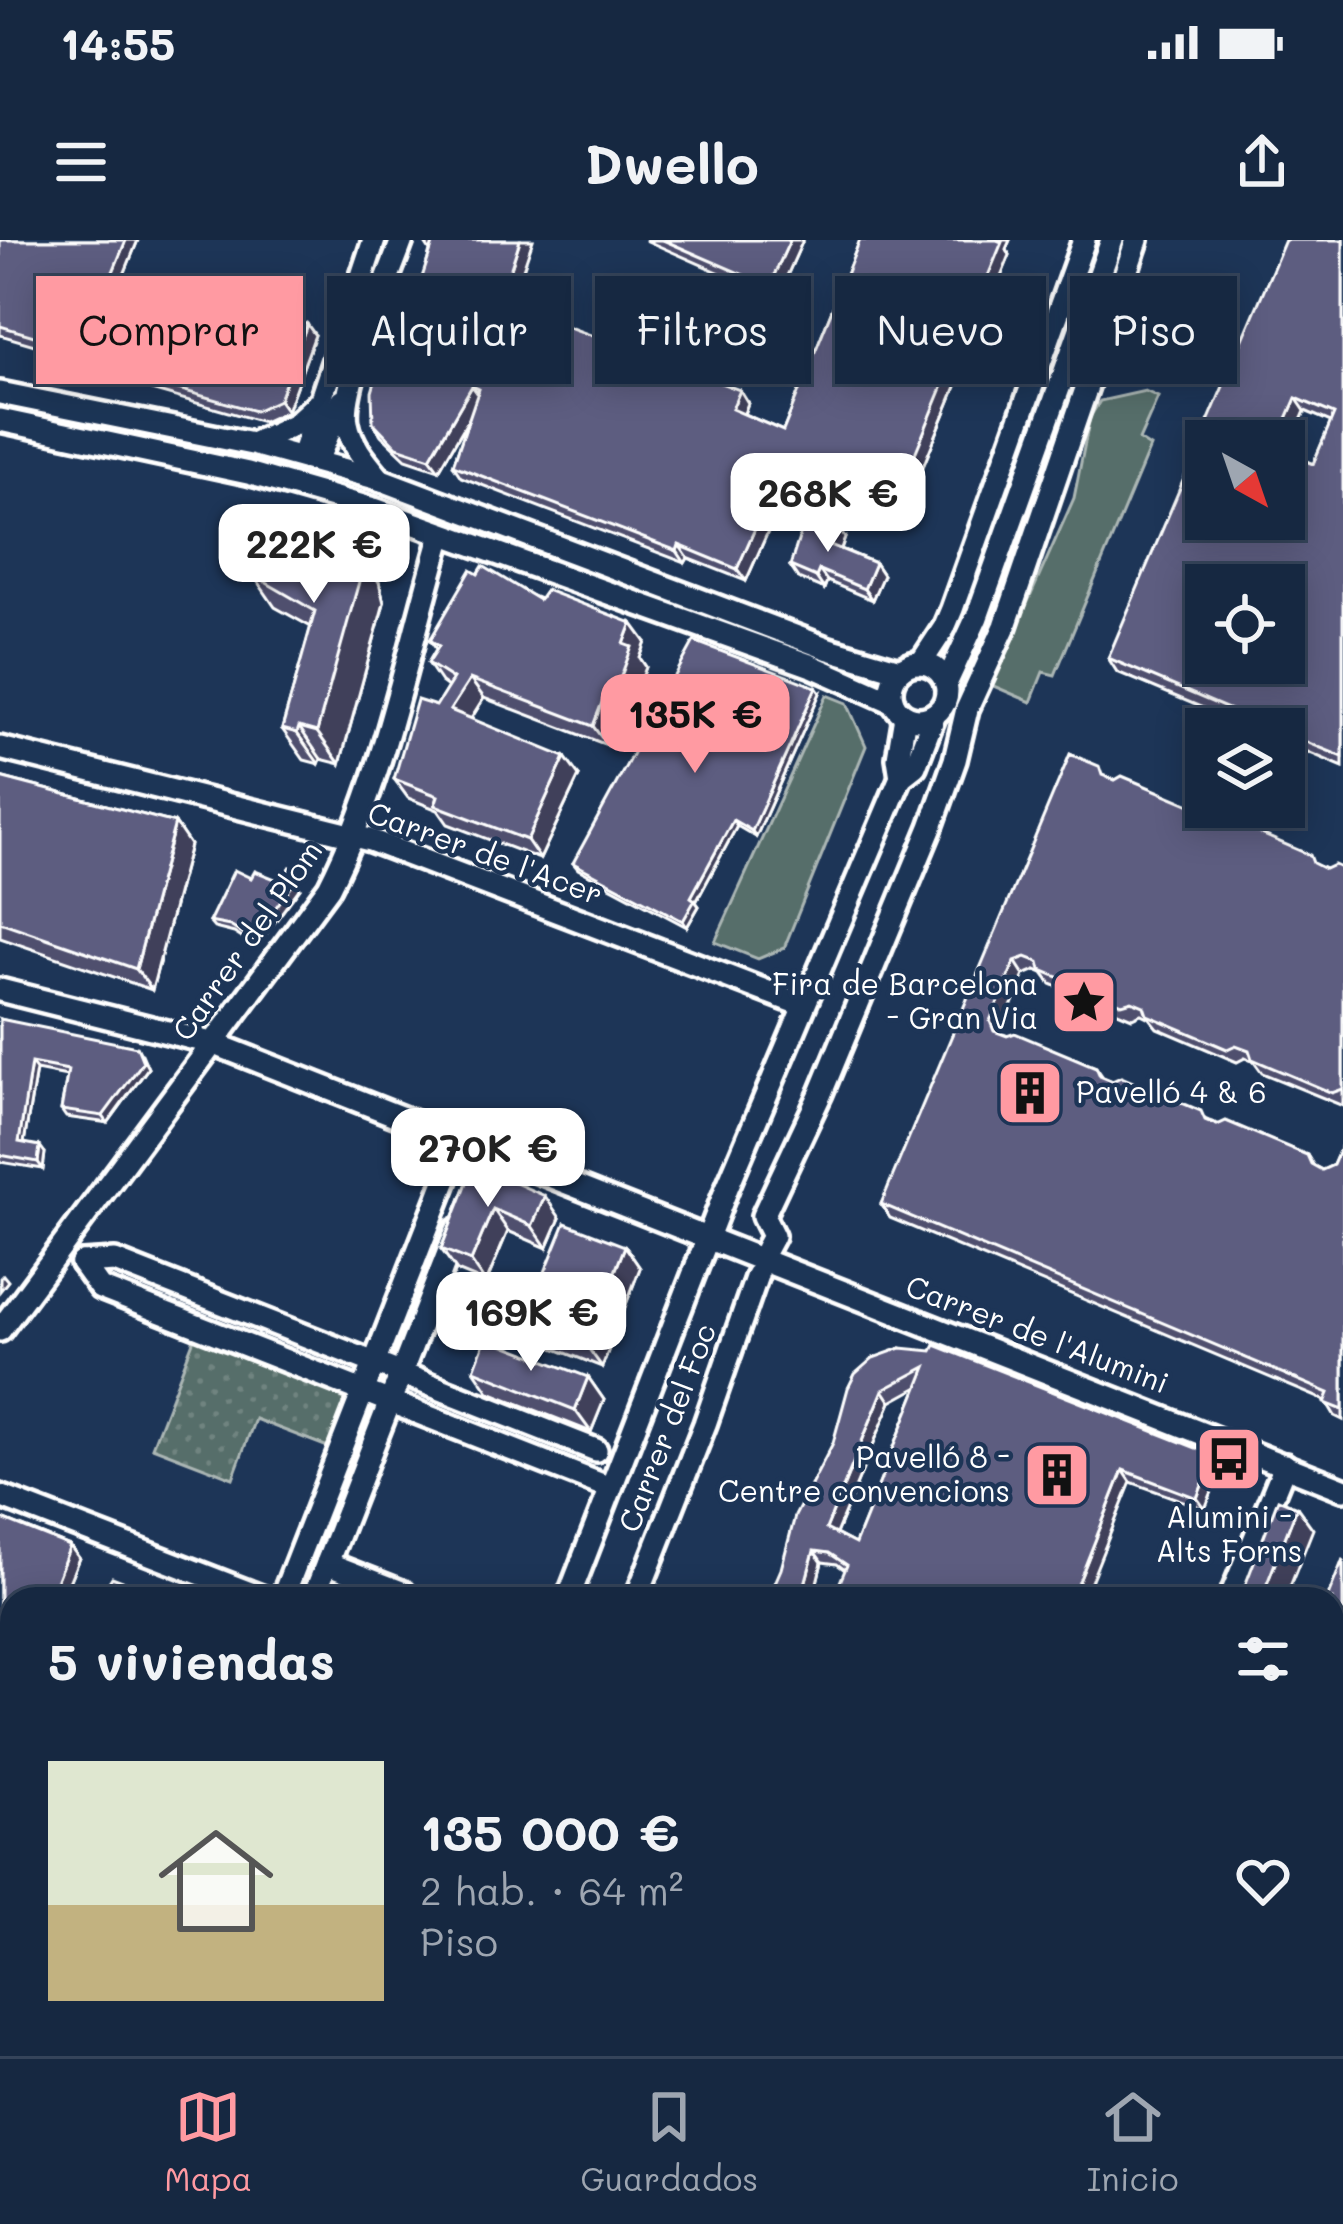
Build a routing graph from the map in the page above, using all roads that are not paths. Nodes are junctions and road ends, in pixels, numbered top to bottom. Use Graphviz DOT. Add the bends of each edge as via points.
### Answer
graph roads {
  1 [pos="374,240"];
  2 [pos="403,240"];
  3 [pos="1084,240"];
  4 [pos="1112,240"];
  5 [pos="1137,240"];
  6 [pos="0,393"];
  7 [pos="347,393"];
  8 [pos="319,403"];
  9 [pos="0,420"];
  10 [pos="252,444"];
  11 [pos="278,450"];
  12 [pos="314,456"];
  13 [pos="248,473"];
  14 [pos="382,480"];
  15 [pos="374,509"];
  16 [pos="442,534"];
  17 [pos="911,666"];
  18 [pos="946,684"];
  19 [pos="899,709"];
  20 [pos="932,724"];
  21 [pos="0,748"];
  22 [pos="901,777"];
  23 [pos="354,837"];
  24 [pos="0,989"];
  25 [pos="802,1005"];
  26 [pos="215,1044"];
  27 [pos="461,1141"];
  28 [pos="465,1210"];
  29 [pos="424,1238"];
  30 [pos="708,1239"];
  31 [pos="770,1243"];
  32 [pos="451,1246"];
  33 [pos="756,1277"];
  34 [pos="186,1289"];
  35 [pos="394,1316"];
  36 [pos="175,1317"];
  37 [pos="263,1319"];
  38 [pos="419,1327"];
  39 [pos="0,1330"];
  40 [pos="315,1340"];
  41 [pos="252,1348"];
  42 [pos="376,1364"];
  43 [pos="304,1368"];
  44 [pos="401,1373"];
  45 [pos="364,1392"];
  46 [pos="449,1392"];
  47 [pos="390,1402"];
  48 [pos="518,1420"];
  49 [pos="436,1421"];
  50 [pos="507,1449"];
  51 [pos="596,1450"];
  52 [pos="1285,1465"];
  53 [pos="334,1467"];
  54 [pos="360,1477"];
  55 [pos="610,1488"];
  56 [pos="1343,1489"];
  57 [pos="0,1496"];
  58 [pos="307,1537"];
  59 [pos="330,1555"];
  60 [pos="235,1587"];
  61 [pos="287,1587"];
  62 [pos="318,1587"];
  63 [pos="392,1587"];
  64 [pos="573,1587"];
  65 [pos="641,1587"];
  66 [pos="1235,1587"];
  1 -- 8 [label="street"];
  2 -- 7 [label="street"];
  3 -- 17 [label="street" via="952,609"];
  4 -- 18 [label="street"];
  5 -- 31 [label="street" via="931,827 763,1216"];
  6 -- 10 [label="street"];
  7 -- 12 [label="street"];
  7 -- 14 [label="street" via="352,439"];
  8 -- 10 [label="street"];
  8 -- 12 [label="street"];
  9 -- 13 [label="street"];
  10 -- 11 [label="street"];
  11 -- 12 [label="street"];
  11 -- 13 [label="street"];
  12 -- 14 [label="street"];
  12 -- 15 [label="street"];
  13 -- 15 [label="street"];
  14 -- 17 [label="street" via="821,646"];
  15 -- 16 [label="street"];
  16 -- 19 [label="street" via="812,666"];
  16 -- 23 [label="street, Carrer del Plom"];
  17 -- 18 [label="street" via="938,670"];
  17 -- 19 [label="street" via="891,685"];
  18 -- 20 [label="street"];
  19 -- 20 [label="street"];
  19 -- 22 [label="street, Carrer del Foc"];
  20 -- 22 [label="street, Carrer del Foc" via="915,766"];
  21 -- 23 [label="street, Carrer de l'Acer"];
  22 -- 25 [label="street, Carrer del Foc"];
  23 -- 25 [label="street, Carrer de l'Acer"];
  23 -- 26 [label="street, Carrer del Plom" via="329,887"];
  24 -- 26 [label="street, Carrer de l'Alumini"];
  25 -- 30 [label="street, Carrer del Foc"];
  26 -- 27 [label="street, Carrer de l'Alumini"];
  26 -- 39 [label="street, Carrer del Plom"];
  27 -- 29 [label="street"];
  27 -- 30 [label="street, Carrer de l'Alumini"];
  28 -- 32 [label="street"];
  29 -- 32 [label="street"];
  29 -- 35 [label="street"];
  30 -- 52 [label="street, Carrer de l'Alumini"];
  30 -- 55 [label="street, Carrer del Foc"];
  32 -- 38 [label="street"];
  33 -- 65 [label="street, Carrer del Foc"];
  34 -- 36 [label="street"];
  34 -- 36 [label="street" via="115,1261 82,1263 100,1288"];
  34 -- 37 [label="street"];
  35 -- 38 [label="street"];
  35 -- 42 [label="street"];
  36 -- 41 [label="street"];
  37 -- 40 [label="street"];
  37 -- 41 [label="street"];
  38 -- 44 [label="street"];
  40 -- 42 [label="street"];
  40 -- 43 [label="street"];
  41 -- 43 [label="street"];
  42 -- 44 [label="street"];
  42 -- 45 [label="street"];
  43 -- 45 [label="street"];
  44 -- 46 [label="street"];
  44 -- 47 [label="street"];
  45 -- 47 [label="street"];
  45 -- 53 [label="street"];
  46 -- 48 [label="street"];
  46 -- 49 [label="street"];
  47 -- 49 [label="street"];
  47 -- 54 [label="street"];
  48 -- 50 [label="street"];
  48 -- 51 [label="street"];
  49 -- 50 [label="street"];
  50 -- 55 [label="street"];
  52 -- 56 [label="street, Carrer de l'Alumini"];
  52 -- 66 [label="street"];
  53 -- 54 [label="street"];
  53 -- 58 [label="street"];
  54 -- 59 [label="street"];
  55 -- 64 [label="street, Carrer del Foc"];
  57 -- 60 [label="street"];
  58 -- 59 [label="street"];
  58 -- 61 [label="street"];
  59 -- 62 [label="street"];
  59 -- 63 [label="street"];
}
